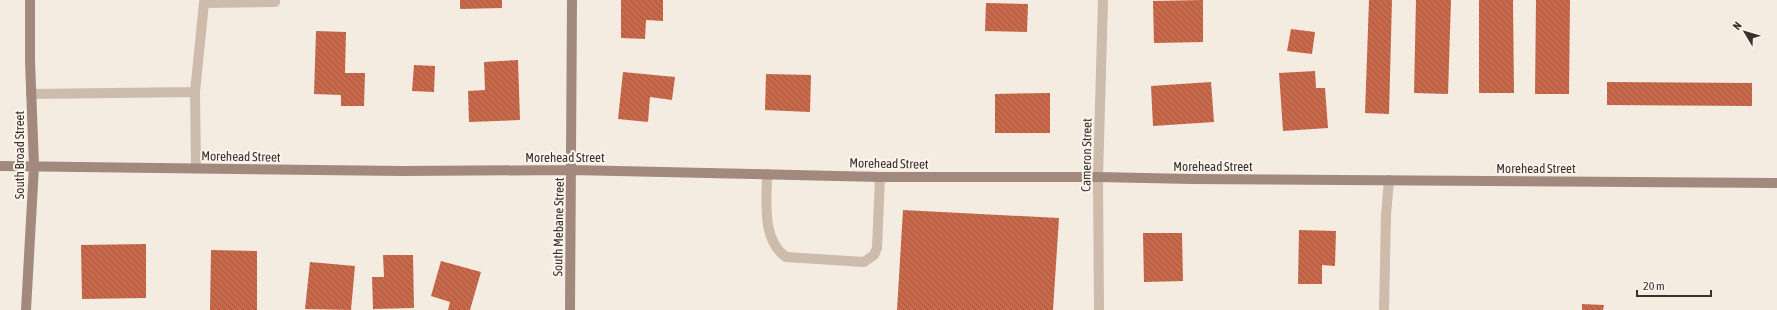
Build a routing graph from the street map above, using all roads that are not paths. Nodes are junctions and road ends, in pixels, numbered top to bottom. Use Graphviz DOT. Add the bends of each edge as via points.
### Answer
graph roads {
  1 [pos="30,0"];
  2 [pos="572,0"];
  3 [pos="1103,0"];
  4 [pos="276,1"];
  5 [pos="194,92"];
  6 [pos="31,94"];
  7 [pos="0,166"];
  8 [pos="34,166"];
  9 [pos="196,168"];
  10 [pos="572,170"];
  11 [pos="767,174"];
  12 [pos="880,177"];
  13 [pos="1098,177"];
  14 [pos="1389,180"];
  15 [pos="1777,183"];
  16 [pos="26,310"];
  17 [pos="570,310"];
  18 [pos="1099,310"];
  19 [pos="1384,310"];
  1 -- 6 [label="street, South Broad Street"];
  2 -- 10 [label="street, South Mebane Street"];
  3 -- 13 [label="street, Cameron Street"];
  4 -- 5 [label="street" via="204,3"];
  5 -- 6 [label="street"];
  5 -- 9 [label="street"];
  6 -- 8 [label="street, South Broad Street"];
  7 -- 8 [label="street, Morehead Street"];
  8 -- 9 [label="street, Morehead Street"];
  8 -- 16 [label="street, South Broad Street"];
  9 -- 10 [label="street, Morehead Street"];
  10 -- 11 [label="street, Morehead Street"];
  10 -- 17 [label="street, South Mebane Street"];
  11 -- 12 [label="street, Morehead Street"];
  11 -- 12 [label="street" via="767,218 774,244 779,252 786,257 864,262 874,255 877,248"];
  12 -- 13 [label="street, Morehead Street"];
  13 -- 14 [label="street, Morehead Street"];
  13 -- 18 [label="street, Cameron Street"];
  14 -- 15 [label="street, Morehead Street"];
  14 -- 19 [label="street"];
}
